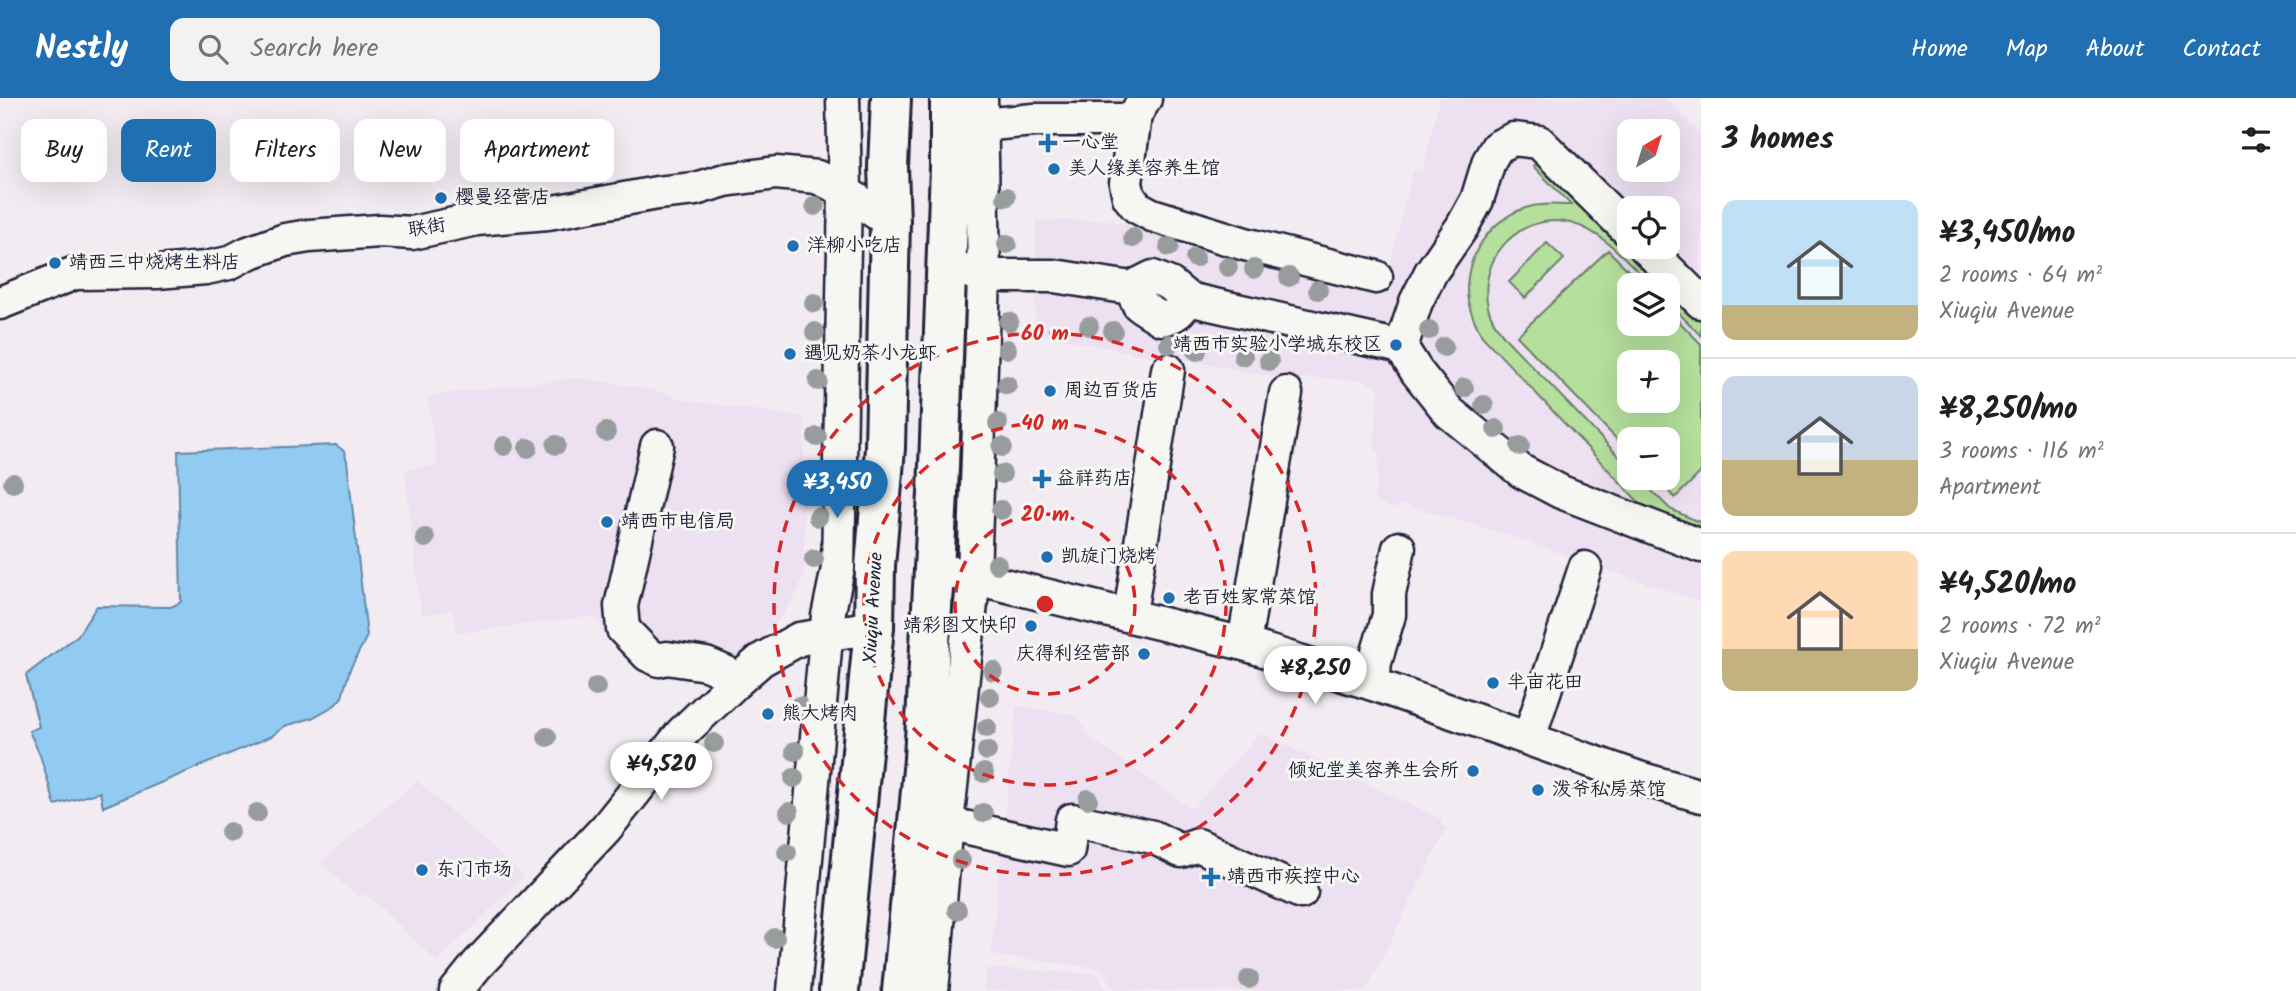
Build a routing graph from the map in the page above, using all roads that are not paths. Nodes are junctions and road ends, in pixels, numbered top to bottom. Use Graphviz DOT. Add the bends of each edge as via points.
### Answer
graph roads {
  1 [pos="843,98"];
  2 [pos="891,98"];
  3 [pos="950,98"];
  4 [pos="1140,107"];
  5 [pos="981,111"];
  6 [pos="950,149"];
  7 [pos="845,192"];
  8 [pos="1617,219"];
  9 [pos="890,222"];
  10 [pos="1657,259"];
  11 [pos="946,264"];
  12 [pos="984,276"];
  13 [pos="1376,277"];
  14 [pos="1701,302"];
  15 [pos="0,303"];
  16 [pos="1401,347"];
  17 [pos="1168,370"];
  18 [pos="1286,393"];
  19 [pos="657,446"];
  20 [pos="880,500"];
  21 [pos="1701,546"];
  22 [pos="1399,548"];
  23 [pos="838,568"];
  24 [pos="1585,568"];
  25 [pos="933,577"];
  26 [pos="974,583"];
  27 [pos="1130,614"];
  28 [pos="874,627"];
  29 [pos="827,636"];
  30 [pos="1244,644"];
  31 [pos="737,681"];
  32 [pos="1373,684"];
  33 [pos="1530,738"];
  34 [pos="1701,796"];
  35 [pos="1701,804"];
  36 [pos="932,820"];
  37 [pos="1301,892"];
  38 [pos="922,987"];
  39 [pos="456,991"];
  40 [pos="794,991"];
  41 [pos="839,991"];
  1 -- 7 [label="street"];
  2 -- 9 [label="main road, Xiuqiu Avenue"];
  3 -- 6 [label="main road"];
  4 -- 5 [label="street" via="1127,120 1034,120"];
  4 -- 13 [label="street" via="1126,183 1137,207 1245,244"];
  5 -- 6 [label="street"];
  5 -- 12 [label="street"];
  6 -- 11 [label="main road"];
  7 -- 9 [label="street, 联街"];
  7 -- 15 [label="street, 联街" via="817,177 776,173 412,233 380,231 285,240 206,268 75,273"];
  7 -- 23 [label="street"];
  8 -- 16 [label="street" via="1539,142 1513,139 1497,147 1477,200 1416,302"];
  9 -- 20 [label="main road, Xiuqiu Avenue"];
  10 -- 14 [label="street"];
  11 -- 12 [label="street"];
  11 -- 25 [label="main road"];
  12 -- 16 [label="street" via="1054,276 1131,288 1153,277 1188,299"];
  12 -- 26 [label="street"];
  16 -- 21 [label="street" via="1450,412 1521,471 1562,492"];
  17 -- 27 [label="street"];
  18 -- 30 [label="street"];
  19 -- 31 [label="street" via="621,606 623,629 648,655 659,660 694,661"];
  20 -- 23 [label="street"];
  20 -- 28 [label="main road, Xiuqiu Avenue"];
  22 -- 32 [label="street"];
  23 -- 29 [label="street"];
  24 -- 33 [label="street"];
  25 -- 26 [label="street"];
  25 -- 36 [label="main road" via="924,758"];
  26 -- 27 [label="street"];
  26 -- 35 [label="street" via="1242,653 1624,783"];
  26 -- 36 [label="street"];
  27 -- 30 [label="street"];
  28 -- 29 [label="street"];
  28 -- 41 [label="main road, Xiuqiu Avenue"];
  29 -- 31 [label="street" via="784,646"];
  29 -- 40 [label="street"];
  30 -- 32 [label="street"];
  31 -- 39 [label="street" via="682,733 606,828"];
  32 -- 33 [label="street"];
  33 -- 34 [label="street"];
  36 -- 37 [label="street" via="1068,850 1072,820 1153,837 1181,851 1198,845"];
  36 -- 38 [label="main road"];
}
